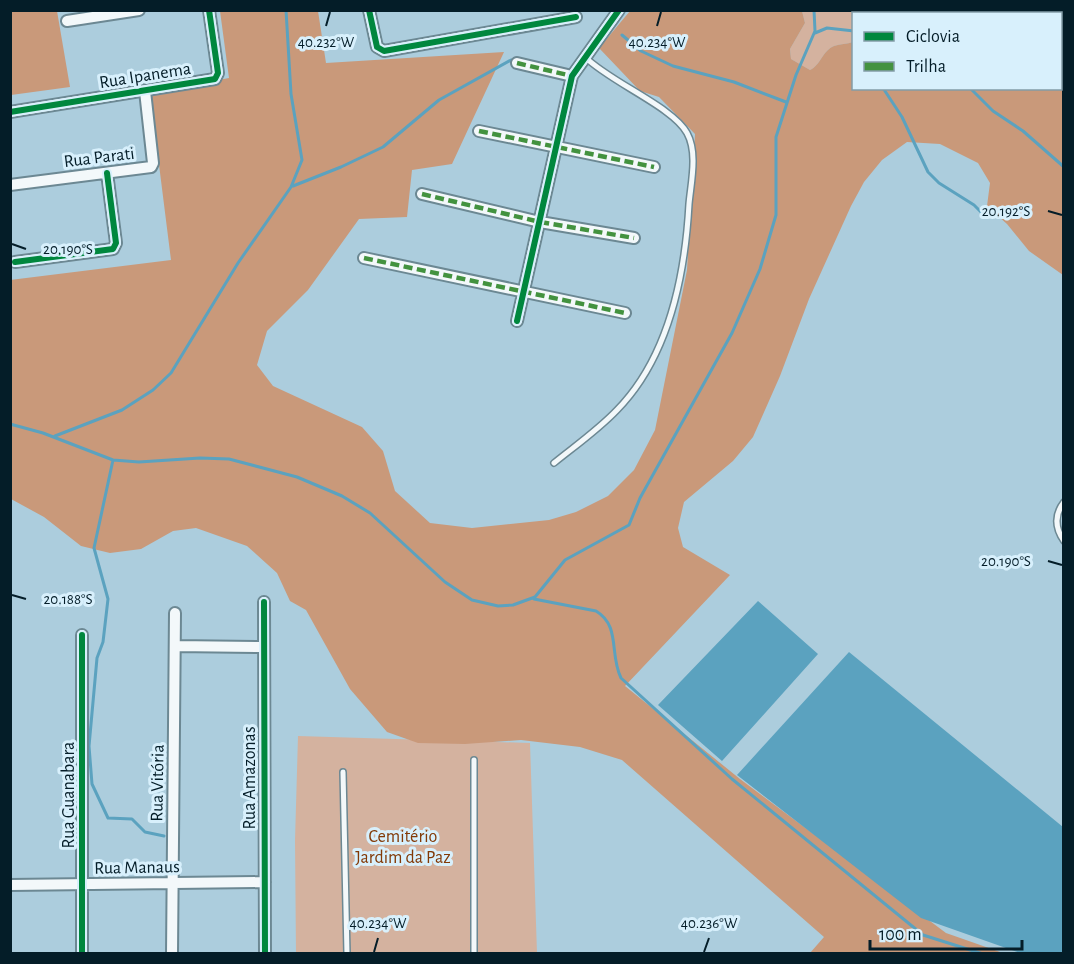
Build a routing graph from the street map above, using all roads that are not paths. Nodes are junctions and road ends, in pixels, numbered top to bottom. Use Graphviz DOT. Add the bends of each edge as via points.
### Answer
graph roads {
  1 [pos="139,10"];
  2 [pos="209,10"];
  3 [pos="369,10"];
  4 [pos="619,10"];
  5 [pos="576,17"];
  6 [pos="67,21"];
  7 [pos="585,56"];
  8 [pos="517,63"];
  9 [pos="572,76"];
  10 [pos="145,91"];
  11 [pos="10,112"];
  12 [pos="479,131"];
  13 [pos="554,146"];
  14 [pos="654,166"];
  15 [pos="107,173"];
  16 [pos="10,185"];
  17 [pos="422,194"];
  18 [pos="540,222"];
  19 [pos="634,238"];
  20 [pos="364,258"];
  21 [pos="15,262"];
  22 [pos="524,294"];
  23 [pos="625,313"];
  24 [pos="517,321"];
  25 [pos="554,463"];
  26 [pos="1064,502"];
  27 [pos="1064,541"];
  28 [pos="264,602"];
  29 [pos="176,613"];
  30 [pos="82,635"];
  31 [pos="175,646"];
  32 [pos="264,647"];
  33 [pos="474,760"];
  34 [pos="343,772"];
  35 [pos="265,882"];
  36 [pos="172,883"];
  37 [pos="84,884"];
  38 [pos="10,885"];
  39 [pos="82,954"];
  40 [pos="172,954"];
  41 [pos="265,954"];
  42 [pos="346,954"];
  43 [pos="474,954"];
  1 -- 6 [label="street"];
  2 -- 10 [label="street, Rua Ipanema" via="218,73 215,79"];
  3 -- 5 [label="street" via="377,47 384,51"];
  4 -- 7 [label="street"];
  7 -- 9 [label="street"];
  7 -- 25 [label="lane" via="609,78 665,111 686,132 693,150 688,227 671,316 645,373 617,410"];
  8 -- 9 [label="street"];
  9 -- 13 [label="street"];
  10 -- 11 [label="street, Rua Ipanema"];
  10 -- 15 [label="street, Rua Parati" via="152,166"];
  12 -- 13 [label="street"];
  13 -- 14 [label="street"];
  13 -- 18 [label="street"];
  15 -- 16 [label="street, Rua Parati"];
  15 -- 21 [label="street" via="116,243 113,249"];
  17 -- 18 [label="street"];
  18 -- 19 [label="street"];
  18 -- 22 [label="street"];
  20 -- 22 [label="street"];
  22 -- 23 [label="street"];
  22 -- 24 [label="street"];
  26 -- 27 [label="lane" via="1056,525"];
  28 -- 32 [label="street, Rua Amazonas"];
  29 -- 31 [label="street, Rua Vitória"];
  30 -- 37 [label="street, Rua Guanabara"];
  31 -- 32 [label="street"];
  31 -- 36 [label="street, Rua Vitória"];
  32 -- 35 [label="street, Rua Amazonas"];
  33 -- 43 [label="lane"];
  34 -- 42 [label="lane"];
  35 -- 36 [label="street, Rua Manaus"];
  35 -- 41 [label="street, Rua Amazonas"];
  36 -- 37 [label="street, Rua Manaus"];
  36 -- 40 [label="street, Rua Vitória"];
  37 -- 38 [label="street, Rua Manaus"];
  37 -- 39 [label="street, Rua Guanabara"];
}
